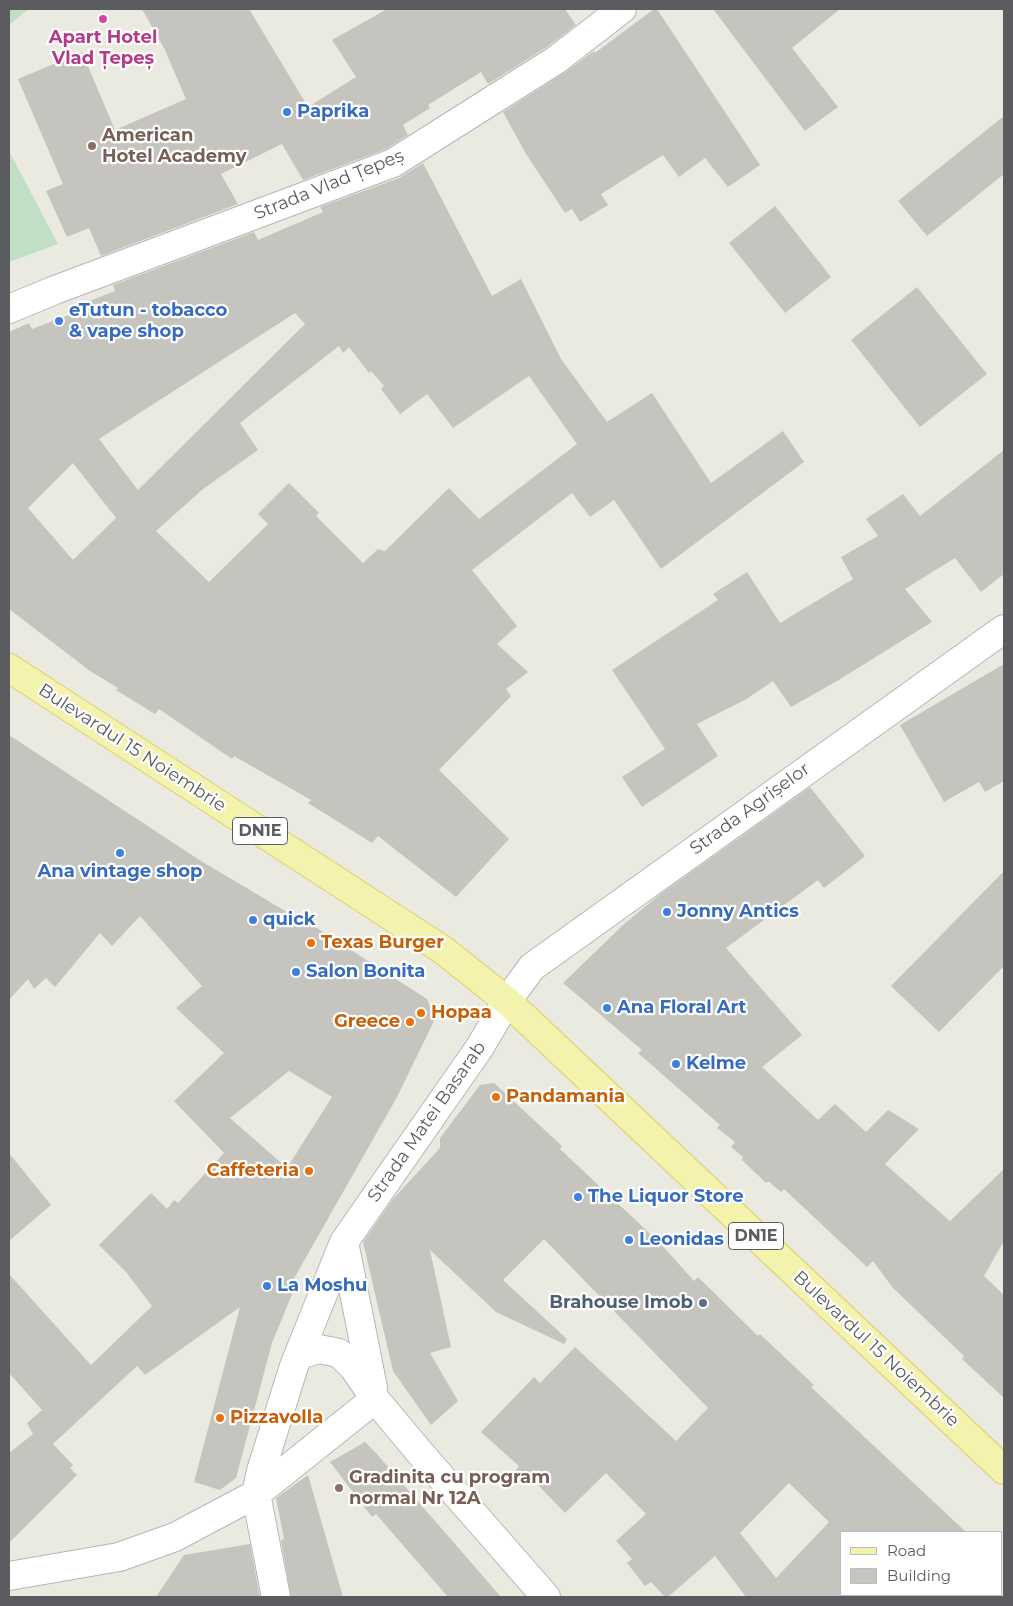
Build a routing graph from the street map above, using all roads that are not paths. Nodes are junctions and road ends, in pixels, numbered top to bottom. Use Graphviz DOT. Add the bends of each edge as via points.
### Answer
graph roads {
  1 [pos="622,9"];
  2 [pos="9,310"];
  3 [pos="1004,629"];
  4 [pos="9,668"];
  5 [pos="507,1001"];
  6 [pos="344,1242"];
  7 [pos="299,1355"];
  8 [pos="375,1399"];
  9 [pos="1004,1470"];
  10 [pos="256,1494"];
  11 [pos="9,1576"];
  12 [pos="276,1597"];
  13 [pos="546,1597"];
  1 -- 2 [label="street, Strada Vlad Țepeș" via="556,60 393,162"];
  3 -- 5 [label="street, Strada Agrișelor" via="532,967"];
  4 -- 5 [label="main road, Bulevardul 15 Noiembrie / DN1E" via="443,950"];
  5 -- 6 [label="street, Strada Matei Basarab" via="480,1047"];
  5 -- 9 [label="main road, Bulevardul 15 Noiembrie / DN1E"];
  6 -- 7 [label="street, Strada Matei Basarab"];
  6 -- 8 [label="street"];
  7 -- 8 [label="street" via="319,1349 339,1353 354,1368"];
  7 -- 10 [label="street, Strada Matei Basarab"];
  8 -- 10 [label="street"];
  8 -- 13 [label="street"];
  10 -- 11 [label="street" via="175,1537 119,1557"];
  10 -- 12 [label="street, Strada Matei Basarab"];
}
